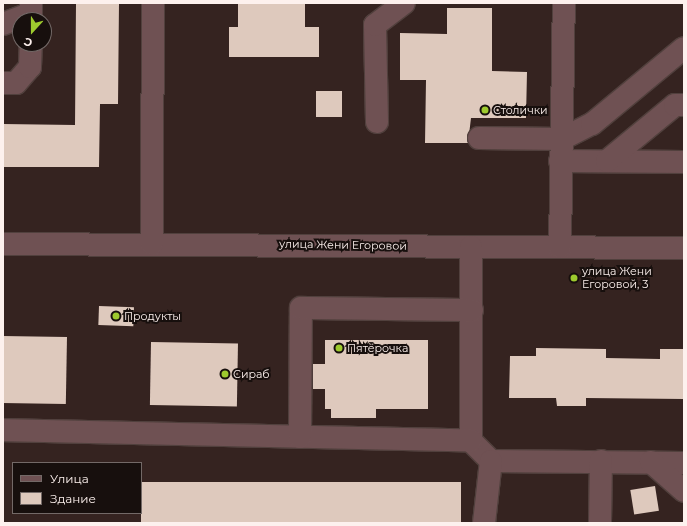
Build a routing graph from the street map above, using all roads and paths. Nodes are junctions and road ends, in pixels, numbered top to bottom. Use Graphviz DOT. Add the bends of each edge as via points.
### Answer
graph roads {
  1 [pos="153,3"];
  2 [pos="404,3"];
  3 [pos="564,3"];
  4 [pos="684,48"];
  5 [pos="31,52"];
  6 [pos="3,83"];
  7 [pos="684,105"];
  8 [pos="377,122"];
  9 [pos="479,138"];
  10 [pos="562,139"];
  11 [pos="560,161"];
  12 [pos="607,161"];
  13 [pos="684,162"];
  14 [pos="3,244"];
  15 [pos="152,244"];
  16 [pos="471,247"];
  17 [pos="560,247"];
  18 [pos="684,248"];
  19 [pos="472,310"];
  20 [pos="3,430"];
  21 [pos="300,437"];
  22 [pos="471,440"];
  23 [pos="491,461"];
  24 [pos="601,461"];
  25 [pos="651,462"];
  26 [pos="684,463"];
  27 [pos="684,491"];
  28 [pos="484,523"];
  29 [pos="600,523"];
  1 -- 15 [label="street"];
  2 -- 8 [label="street" via="374,25"];
  3 -- 10 [label="street"];
  4 -- 10 [label="street" via="592,124"];
  5 -- 6 [label="street" via="30,67 16,83"];
  7 -- 12 [label="street" via="675,105"];
  9 -- 10 [label="street"];
  10 -- 11 [label="street"];
  11 -- 12 [label="street"];
  11 -- 17 [label="street"];
  12 -- 13 [label="street"];
  14 -- 15 [label="street, улица Жени Егоровой"];
  15 -- 16 [label="street, улица Жени Егоровой"];
  16 -- 17 [label="street, улица Жени Егоровой"];
  16 -- 19 [label="street"];
  17 -- 18 [label="street, улица Жени Егоровой"];
  19 -- 21 [label="street" via="301,308"];
  19 -- 22 [label="street"];
  20 -- 21 [label="street"];
  21 -- 22 [label="street"];
  22 -- 23 [label="street"];
  23 -- 24 [label="street"];
  23 -- 28 [label="street"];
  24 -- 25 [label="street"];
  24 -- 29 [label="street"];
  25 -- 26 [label="street"];
  25 -- 27 [label="street"];
}
